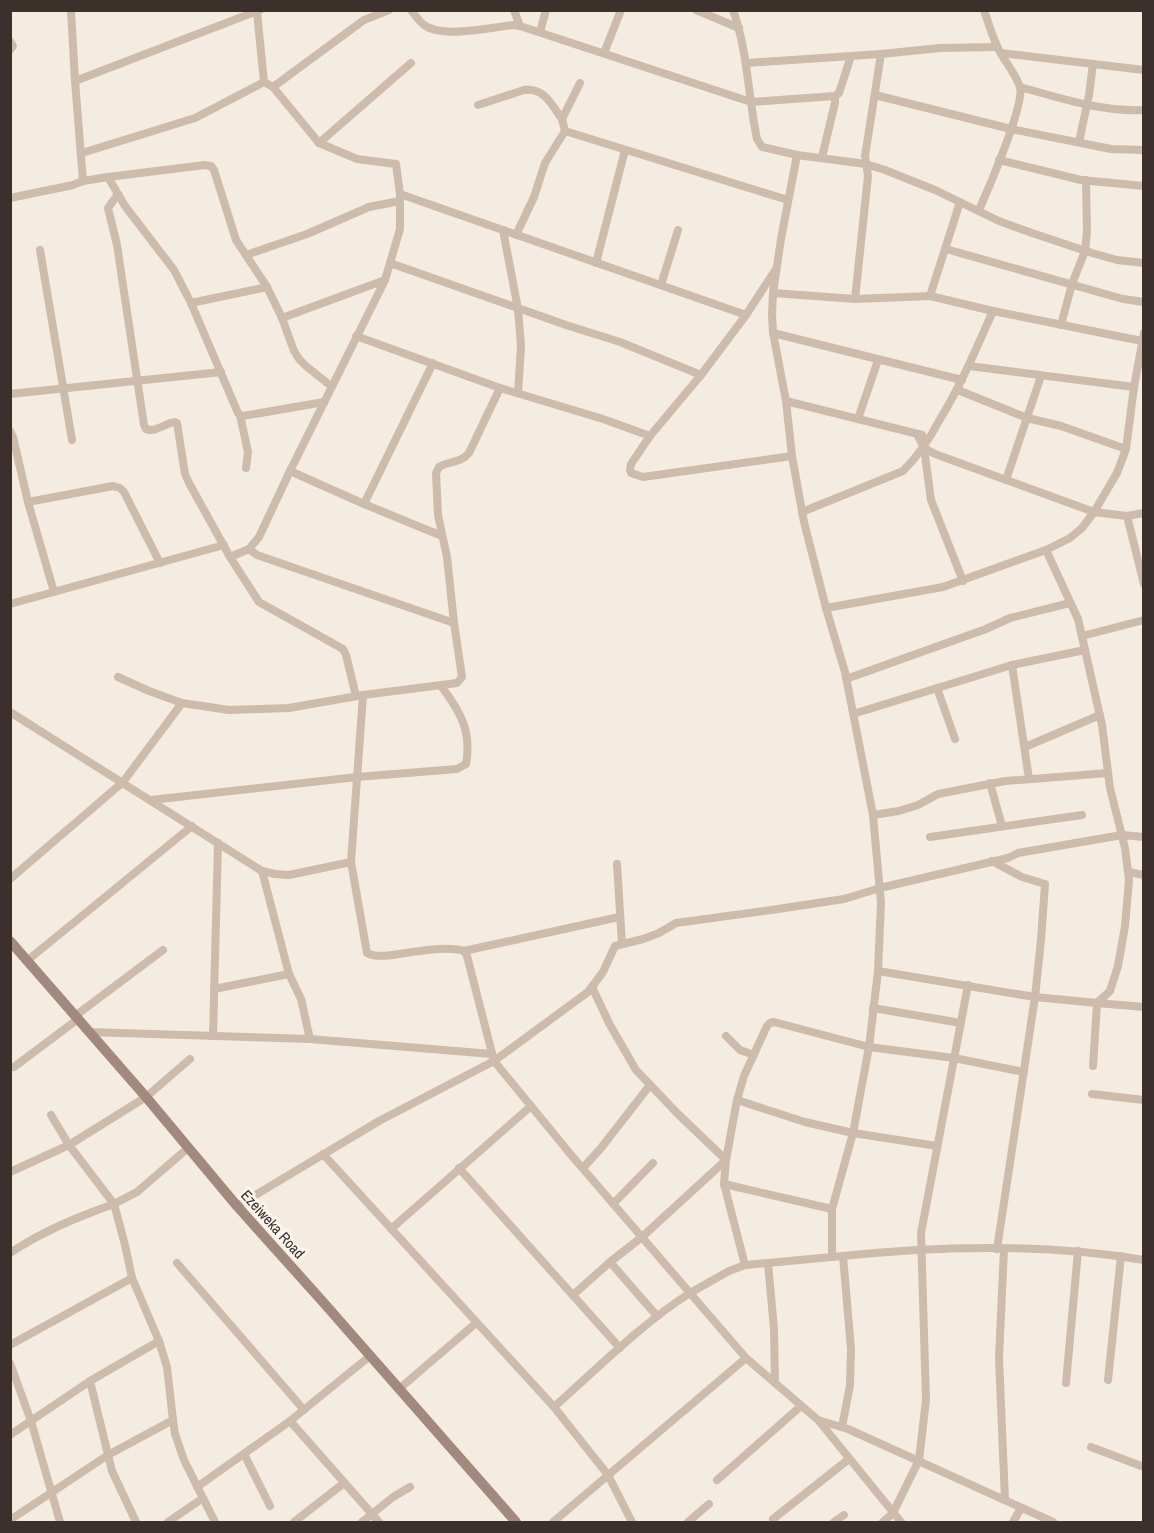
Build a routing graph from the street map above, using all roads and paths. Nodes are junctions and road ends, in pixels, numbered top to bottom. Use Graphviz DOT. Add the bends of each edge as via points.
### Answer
graph roads {
  1 [pos="71,10"];
  2 [pos="389,10"];
  3 [pos="411,10"];
  4 [pos="514,10"];
  5 [pos="546,10"];
  6 [pos="621,10"];
  7 [pos="696,10"];
  8 [pos="733,10"];
  9 [pos="984,10"];
  10 [pos="258,11"];
  11 [pos="520,26"];
  12 [pos="739,27"];
  13 [pos="540,32"];
  14 [pos="10,41"];
  15 [pos="10,50"];
  16 [pos="999,50"];
  17 [pos="604,53"];
  18 [pos="881,54"];
  19 [pos="851,56"];
  20 [pos="411,63"];
  21 [pos="746,63"];
  22 [pos="1092,64"];
  23 [pos="1143,70"];
  24 [pos="75,81"];
  25 [pos="264,82"];
  26 [pos="580,83"];
  27 [pos="273,87"];
  28 [pos="1020,87"];
  29 [pos="875,95"];
  30 [pos="835,96"];
  31 [pos="751,102"];
  32 [pos="478,105"];
  33 [pos="1086,105"];
  34 [pos="1143,110"];
  35 [pos="562,119"];
  36 [pos="1011,129"];
  37 [pos="565,131"];
  38 [pos="318,142"];
  39 [pos="1079,142"];
  40 [pos="626,150"];
  41 [pos="1143,150"];
  42 [pos="82,153"];
  43 [pos="797,155"];
  44 [pos="822,157"];
  45 [pos="999,160"];
  46 [pos="866,164"];
  47 [pos="108,177"];
  48 [pos="1086,180"];
  49 [pos="84,181"];
  50 [pos="1143,186"];
  51 [pos="118,194"];
  52 [pos="10,198"];
  53 [pos="400,198"];
  54 [pos="788,200"];
  55 [pos="960,202"];
  56 [pos="979,210"];
  57 [pos="503,230"];
  58 [pos="678,230"];
  59 [pos="516,235"];
  60 [pos="946,249"];
  61 [pos="40,250"];
  62 [pos="1085,251"];
  63 [pos="246,255"];
  64 [pos="390,263"];
  65 [pos="596,263"];
  66 [pos="1143,263"];
  67 [pos="777,267"];
  68 [pos="385,280"];
  69 [pos="1072,284"];
  70 [pos="661,285"];
  71 [pos="267,287"];
  72 [pos="773,293"];
  73 [pos="930,296"];
  74 [pos="855,299"];
  75 [pos="1143,302"];
  76 [pos="191,303"];
  77 [pos="518,309"];
  78 [pos="993,311"];
  79 [pos="746,315"];
  80 [pos="282,318"];
  81 [pos="1061,325"];
  82 [pos="773,333"];
  83 [pos="356,336"];
  84 [pos="1142,337"];
  85 [pos="878,360"];
  86 [pos="433,363"];
  87 [pos="969,366"];
  88 [pos="221,372"];
  89 [pos="701,375"];
  90 [pos="1041,376"];
  91 [pos="962,380"];
  92 [pos="137,381"];
  93 [pos="331,386"];
  94 [pos="63,388"];
  95 [pos="500,388"];
  96 [pos="958,390"];
  97 [pos="1134,390"];
  98 [pos="518,393"];
  99 [pos="10,394"];
  100 [pos="1143,394"];
  101 [pos="786,401"];
  102 [pos="324,402"];
  103 [pos="240,415"];
  104 [pos="1027,418"];
  105 [pos="858,419"];
  106 [pos="10,432"];
  107 [pos="917,434"];
  108 [pos="650,436"];
  109 [pos="930,437"];
  110 [pos="72,440"];
  111 [pos="924,448"];
  112 [pos="1126,450"];
  113 [pos="792,456"];
  114 [pos="246,468"];
  115 [pos="290,471"];
  116 [pos="1006,480"];
  117 [pos="28,502"];
  118 [pos="364,504"];
  119 [pos="802,512"];
  120 [pos="1094,512"];
  121 [pos="1143,513"];
  122 [pos="1127,516"];
  123 [pos="442,536"];
  124 [pos="224,545"];
  125 [pos="249,549"];
  126 [pos="1046,550"];
  127 [pos="230,557"];
  128 [pos="160,563"];
  129 [pos="963,580"];
  130 [pos="1143,584"];
  131 [pos="54,592"];
  132 [pos="1070,603"];
  133 [pos="10,604"];
  134 [pos="826,608"];
  135 [pos="1143,620"];
  136 [pos="454,623"];
  137 [pos="1082,636"];
  138 [pos="1085,650"];
  139 [pos="1012,665"];
  140 [pos="118,677"];
  141 [pos="846,679"];
  142 [pos="441,686"];
  143 [pos="937,688"];
  144 [pos="359,696"];
  145 [pos="182,703"];
  146 [pos="10,712"];
  147 [pos="853,714"];
  148 [pos="1100,715"];
  149 [pos="955,739"];
  150 [pos="1024,747"];
  151 [pos="1108,773"];
  152 [pos="357,777"];
  153 [pos="1029,779"];
  154 [pos="123,782"];
  155 [pos="990,783"];
  156 [pos="152,800"];
  157 [pos="873,815"];
  158 [pos="1082,815"];
  159 [pos="192,826"];
  160 [pos="1002,826"];
  161 [pos="1122,835"];
  162 [pos="930,837"];
  163 [pos="1143,837"];
  164 [pos="218,843"];
  165 [pos="992,861"];
  166 [pos="351,862"];
  167 [pos="617,864"];
  168 [pos="262,871"];
  169 [pos="1128,872"];
  170 [pos="1143,874"];
  171 [pos="10,879"];
  172 [pos="880,888"];
  173 [pos="620,917"];
  174 [pos="10,941"];
  175 [pos="622,944"];
  176 [pos="163,950"];
  177 [pos="464,951"];
  178 [pos="28,960"];
  179 [pos="878,971"];
  180 [pos="289,974"];
  181 [pos="968,985"];
  182 [pos="592,987"];
  183 [pos="214,989"];
  184 [pos="1035,997"];
  185 [pos="1096,1003"];
  186 [pos="1143,1007"];
  187 [pos="873,1008"];
  188 [pos="77,1018"];
  189 [pos="961,1023"];
  190 [pos="88,1032"];
  191 [pos="213,1036"];
  192 [pos="726,1036"];
  193 [pos="310,1039"];
  194 [pos="869,1047"];
  195 [pos="754,1055"];
  196 [pos="493,1057"];
  197 [pos="954,1058"];
  198 [pos="190,1059"];
  199 [pos="1093,1066"];
  200 [pos="14,1067"];
  201 [pos="1024,1072"];
  202 [pos="650,1085"];
  203 [pos="1092,1094"];
  204 [pos="146,1097"];
  205 [pos="736,1100"];
  206 [pos="1143,1100"];
  207 [pos="531,1106"];
  208 [pos="51,1115"];
  209 [pos="853,1133"];
  210 [pos="69,1145"];
  211 [pos="937,1146"];
  212 [pos="188,1148"];
  213 [pos="323,1154"];
  214 [pos="726,1160"];
  215 [pos="653,1163"];
  216 [pos="459,1168"];
  217 [pos="583,1168"];
  218 [pos="10,1172"];
  219 [pos="724,1184"];
  220 [pos="114,1204"];
  221 [pos="613,1204"];
  222 [pos="237,1206"];
  223 [pos="832,1209"];
  224 [pos="391,1229"];
  225 [pos="642,1237"];
  226 [pos="1001,1249"];
  227 [pos="921,1250"];
  228 [pos="1078,1251"];
  229 [pos="10,1253"];
  230 [pos="843,1256"];
  231 [pos="1121,1256"];
  232 [pos="832,1257"];
  233 [pos="1143,1260"];
  234 [pos="610,1262"];
  235 [pos="177,1263"];
  236 [pos="768,1263"];
  237 [pos="745,1265"];
  238 [pos="132,1278"];
  239 [pos="690,1293"];
  240 [pos="573,1295"];
  241 [pos="657,1316"];
  242 [pos="476,1323"];
  243 [pos="159,1341"];
  244 [pos="10,1345"];
  245 [pos="620,1348"];
  246 [pos="370,1356"];
  247 [pos="746,1358"];
  248 [pos="10,1362"];
  249 [pos="1108,1380"];
  250 [pos="90,1381"];
  251 [pos="775,1382"];
  252 [pos="1066,1383"];
  253 [pos="399,1389"];
  254 [pos="801,1406"];
  255 [pos="554,1407"];
  256 [pos="304,1410"];
  257 [pos="173,1420"];
  258 [pos="818,1420"];
  259 [pos="31,1421"];
  260 [pos="290,1421"];
  261 [pos="842,1427"];
  262 [pos="10,1435"];
  263 [pos="1091,1447"];
  264 [pos="244,1454"];
  265 [pos="108,1455"];
  266 [pos="849,1459"];
  267 [pos="919,1460"];
  268 [pos="1143,1467"];
  269 [pos="609,1475"];
  270 [pos="717,1480"];
  271 [pos="344,1483"];
  272 [pos="197,1487"];
  273 [pos="410,1487"];
  274 [pos="51,1493"];
  275 [pos="203,1498"];
  276 [pos="1005,1500"];
  277 [pos="709,1504"];
  278 [pos="270,1506"];
  279 [pos="1021,1508"];
  280 [pos="893,1513"];
  281 [pos="372,1515"];
  282 [pos="844,1515"];
  283 [pos="773,1519"];
  284 [pos="10,1520"];
  285 [pos="60,1522"];
  286 [pos="136,1522"];
  287 [pos="168,1522"];
  288 [pos="215,1522"];
  289 [pos="294,1522"];
  290 [pos="362,1522"];
  291 [pos="379,1522"];
  292 [pos="516,1522"];
  293 [pos="553,1522"];
  294 [pos="632,1522"];
  295 [pos="688,1522"];
  296 [pos="834,1522"];
  297 [pos="883,1522"];
  298 [pos="901,1522"];
  299 [pos="1013,1522"];
  300 [pos="1053,1522"];
  1 -- 24 [label="street"];
  2 -- 27 [label="street" via="364,20"];
  3 -- 11 [label="street" via="425,25 448,32"];
  4 -- 11 [label="street"];
  5 -- 13 [label="street"];
  6 -- 17 [label="street"];
  7 -- 12 [label="street"];
  8 -- 12 [label="street"];
  9 -- 16 [label="street"];
  10 -- 24 [label="street"];
  10 -- 25 [label="street"];
  11 -- 13 [label="street"];
  12 -- 21 [label="street"];
  13 -- 17 [label="street"];
  14 -- 15 [label="street"];
  16 -- 18 [label="street" via="940,48"];
  16 -- 22 [label="street"];
  16 -- 28 [label="street"];
  17 -- 31 [label="street"];
  18 -- 19 [label="street"];
  18 -- 29 [label="street"];
  19 -- 21 [label="street"];
  19 -- 30 [label="street"];
  20 -- 38 [label="street"];
  21 -- 31 [label="street"];
  22 -- 23 [label="street"];
  22 -- 33 [label="street"];
  24 -- 42 [label="street"];
  25 -- 27 [label="street"];
  25 -- 42 [label="street" via="195,118"];
  26 -- 35 [label="street"];
  27 -- 38 [label="street"];
  28 -- 33 [label="street"];
  28 -- 36 [label="street" via="1021,97"];
  29 -- 36 [label="street"];
  29 -- 46 [label="street"];
  30 -- 31 [label="street"];
  30 -- 44 [label="street"];
  31 -- 43 [label="street" via="759,144"];
  32 -- 35 [label="street" via="532,89 544,95"];
  33 -- 34 [label="street"];
  33 -- 39 [label="street"];
  35 -- 37 [label="street"];
  36 -- 39 [label="street"];
  36 -- 45 [label="street"];
  37 -- 40 [label="street"];
  37 -- 59 [label="street" via="546,163"];
  38 -- 53 [label="street" via="357,159 396,164"];
  39 -- 41 [label="street"];
  40 -- 54 [label="street"];
  40 -- 65 [label="street"];
  42 -- 49 [label="street"];
  43 -- 44 [label="street"];
  43 -- 54 [label="street"];
  44 -- 46 [label="street"];
  45 -- 48 [label="street"];
  45 -- 56 [label="street"];
  46 -- 55 [label="street"];
  46 -- 74 [label="street"];
  47 -- 49 [label="street"];
  47 -- 51 [label="street"];
  47 -- 63 [label="street" via="211,166 236,240"];
  48 -- 50 [label="street"];
  48 -- 62 [label="street"];
  49 -- 52 [label="street"];
  51 -- 76 [label="street" via="174,270"];
  51 -- 92 [label="street" via="108,208"];
  53 -- 57 [label="street"];
  53 -- 63 [label="street"];
  53 -- 64 [label="street" via="400,229"];
  54 -- 67 [label="street"];
  55 -- 56 [label="street"];
  55 -- 60 [label="street"];
  56 -- 62 [label="street" via="999,221"];
  57 -- 59 [label="street"];
  57 -- 77 [label="street"];
  58 -- 70 [label="street"];
  59 -- 65 [label="street"];
  60 -- 69 [label="street"];
  60 -- 73 [label="street"];
  61 -- 94 [label="street"];
  62 -- 66 [label="street"];
  62 -- 69 [label="street"];
  63 -- 71 [label="street"];
  64 -- 68 [label="street"];
  64 -- 77 [label="street"];
  65 -- 70 [label="street"];
  67 -- 72 [label="street"];
  67 -- 79 [label="street"];
  68 -- 80 [label="street"];
  68 -- 83 [label="street"];
  69 -- 75 [label="street"];
  69 -- 81 [label="street"];
  70 -- 79 [label="street"];
  71 -- 76 [label="street"];
  71 -- 80 [label="street"];
  72 -- 74 [label="street"];
  72 -- 82 [label="street"];
  73 -- 74 [label="street"];
  73 -- 78 [label="street"];
  76 -- 88 [label="street"];
  77 -- 89 [label="street" via="620,342"];
  77 -- 98 [label="street"];
  78 -- 81 [label="street"];
  78 -- 87 [label="street"];
  79 -- 89 [label="street"];
  80 -- 93 [label="street" via="299,359"];
  81 -- 84 [label="street"];
  82 -- 85 [label="street"];
  82 -- 101 [label="street"];
  83 -- 86 [label="street"];
  83 -- 93 [label="street"];
  84 -- 97 [label="street"];
  85 -- 91 [label="street"];
  85 -- 105 [label="street"];
  86 -- 95 [label="street"];
  86 -- 118 [label="street"];
  87 -- 90 [label="street"];
  87 -- 91 [label="street"];
  88 -- 92 [label="street"];
  88 -- 103 [label="street"];
  89 -- 108 [label="street"];
  90 -- 97 [label="street"];
  90 -- 104 [label="street"];
  91 -- 96 [label="street"];
  92 -- 94 [label="street"];
  92 -- 124 [label="street" via="146,429 177,423 185,474"];
  93 -- 102 [label="street"];
  94 -- 99 [label="street"];
  94 -- 110 [label="street"];
  95 -- 98 [label="street"];
  95 -- 123 [label="street" via="465,459 439,466 436,473"];
  96 -- 104 [label="street"];
  96 -- 109 [label="street"];
  97 -- 100 [label="street"];
  97 -- 112 [label="street"];
  98 -- 108 [label="street"];
  101 -- 105 [label="street"];
  101 -- 113 [label="street"];
  102 -- 103 [label="street"];
  102 -- 115 [label="street"];
  103 -- 114 [label="street" via="248,452"];
  104 -- 112 [label="street"];
  104 -- 116 [label="street"];
  105 -- 107 [label="street"];
  106 -- 117 [label="street"];
  107 -- 109 [label="street"];
  107 -- 111 [label="street"];
  108 -- 113 [label="street" via="632,464 630,470 636,476"];
  109 -- 111 [label="street"];
  111 -- 116 [label="street"];
  111 -- 119 [label="street" via="903,471"];
  111 -- 129 [label="street" via="931,500"];
  112 -- 120 [label="street"];
  113 -- 119 [label="street"];
  115 -- 118 [label="street"];
  115 -- 125 [label="street" via="259,537"];
  116 -- 120 [label="street"];
  117 -- 128 [label="street" via="113,486 120,488"];
  117 -- 131 [label="street"];
  118 -- 123 [label="street"];
  119 -- 134 [label="street"];
  120 -- 122 [label="street"];
  120 -- 126 [label="street" via="1070,538"];
  121 -- 122 [label="street"];
  122 -- 130 [label="street"];
  123 -- 136 [label="street"];
  124 -- 127 [label="street"];
  124 -- 128 [label="street"];
  125 -- 127 [label="street"];
  125 -- 136 [label="street"];
  126 -- 129 [label="street"];
  126 -- 132 [label="street"];
  127 -- 144 [label="street" via="264,605 343,649"];
  128 -- 131 [label="street"];
  129 -- 134 [label="street"];
  131 -- 133 [label="street"];
  132 -- 137 [label="street"];
  132 -- 141 [label="street" via="1010,618"];
  134 -- 141 [label="street"];
  135 -- 137 [label="street"];
  136 -- 142 [label="street" via="462,677 457,683"];
  137 -- 138 [label="street"];
  138 -- 139 [label="street"];
  138 -- 148 [label="street"];
  139 -- 143 [label="street"];
  139 -- 150 [label="street"];
  140 -- 145 [label="street"];
  141 -- 147 [label="street"];
  142 -- 144 [label="street"];
  142 -- 152 [label="street" via="465,724 466,764 456,769"];
  143 -- 147 [label="street"];
  143 -- 149 [label="street"];
  144 -- 145 [label="street" via="290,708 228,710"];
  144 -- 152 [label="street"];
  145 -- 154 [label="street"];
  146 -- 154 [label="street"];
  147 -- 157 [label="street"];
  148 -- 150 [label="street"];
  148 -- 151 [label="street"];
  150 -- 153 [label="street"];
  151 -- 153 [label="street"];
  151 -- 161 [label="street"];
  152 -- 156 [label="street"];
  152 -- 166 [label="street"];
  153 -- 155 [label="street"];
  154 -- 156 [label="street"];
  154 -- 171 [label="street"];
  155 -- 157 [label="street" via="938,794 918,805"];
  155 -- 160 [label="street"];
  156 -- 159 [label="street"];
  157 -- 172 [label="street"];
  158 -- 160 [label="street"];
  159 -- 164 [label="street"];
  159 -- 178 [label="street"];
  160 -- 162 [label="street"];
  161 -- 163 [label="street"];
  161 -- 165 [label="street"];
  161 -- 169 [label="street"];
  164 -- 168 [label="street"];
  164 -- 183 [label="street"];
  165 -- 172 [label="street"];
  165 -- 184 [label="street" via="1045,884"];
  166 -- 168 [label="street" via="289,875"];
  166 -- 177 [label="street" via="367,953 375,957 422,950"];
  167 -- 173 [label="street"];
  168 -- 180 [label="street"];
  169 -- 170 [label="street"];
  169 -- 185 [label="street" via="1118,966 1110,991"];
  172 -- 175 [label="street" via="844,899 676,923 659,933"];
  172 -- 179 [label="street"];
  173 -- 175 [label="street"];
  173 -- 177 [label="street"];
  174 -- 178 [label="main road, Ezeiweka Road"];
  175 -- 182 [label="street" via="615,946"];
  176 -- 188 [label="street"];
  177 -- 196 [label="street"];
  178 -- 188 [label="main road, Ezeiweka Road"];
  179 -- 181 [label="street"];
  179 -- 187 [label="street"];
  180 -- 183 [label="street"];
  180 -- 193 [label="street" via="301,999"];
  181 -- 184 [label="street"];
  181 -- 189 [label="street"];
  182 -- 196 [label="street"];
  182 -- 202 [label="street" via="636,1070"];
  183 -- 191 [label="street"];
  184 -- 185 [label="street"];
  184 -- 201 [label="street"];
  185 -- 186 [label="street"];
  185 -- 199 [label="street"];
  187 -- 189 [label="street"];
  187 -- 194 [label="street"];
  188 -- 190 [label="main road, Ezeiweka Road"];
  188 -- 200 [label="street"];
  189 -- 197 [label="street"];
  190 -- 191 [label="street"];
  190 -- 204 [label="main road, Ezeiweka Road"];
  191 -- 193 [label="street"];
  192 -- 195 [label="street" via="740,1050"];
  193 -- 196 [label="street"];
  194 -- 195 [label="street" via="774,1022 767,1026"];
  194 -- 197 [label="street"];
  194 -- 209 [label="street"];
  195 -- 205 [label="street"];
  196 -- 207 [label="street"];
  196 -- 213 [label="street"];
  197 -- 201 [label="street"];
  197 -- 211 [label="street"];
  198 -- 204 [label="street"];
  201 -- 226 [label="street"];
  202 -- 214 [label="street"];
  202 -- 217 [label="street"];
  203 -- 206 [label="street"];
  204 -- 210 [label="street"];
  204 -- 212 [label="main road, Ezeiweka Road"];
  205 -- 209 [label="street"];
  205 -- 214 [label="street"];
  207 -- 216 [label="street"];
  207 -- 217 [label="street"];
  208 -- 210 [label="street"];
  209 -- 211 [label="street"];
  209 -- 223 [label="street"];
  210 -- 218 [label="street"];
  210 -- 220 [label="street"];
  211 -- 227 [label="street"];
  212 -- 220 [label="street" via="137,1192"];
  212 -- 222 [label="main road, Ezeiweka Road"];
  213 -- 222 [label="street"];
  213 -- 224 [label="street"];
  214 -- 219 [label="street"];
  214 -- 225 [label="street"];
  215 -- 221 [label="street"];
  216 -- 224 [label="street"];
  216 -- 240 [label="street"];
  217 -- 221 [label="street"];
  219 -- 223 [label="street"];
  219 -- 237 [label="street"];
  220 -- 229 [label="street" via="69,1221"];
  220 -- 238 [label="street"];
  221 -- 225 [label="street"];
  222 -- 246 [label="main road, Ezeiweka Road"];
  223 -- 232 [label="street"];
  224 -- 242 [label="street"];
  225 -- 234 [label="street"];
  225 -- 239 [label="street"];
  226 -- 227 [label="street"];
  226 -- 228 [label="street"];
  226 -- 276 [label="street" via="999,1358"];
  227 -- 230 [label="street"];
  227 -- 267 [label="street" via="926,1400"];
  228 -- 231 [label="street"];
  228 -- 252 [label="street"];
  230 -- 232 [label="street"];
  230 -- 261 [label="street" via="851,1349 850,1385"];
  231 -- 233 [label="street"];
  231 -- 249 [label="street"];
  232 -- 236 [label="street"];
  234 -- 240 [label="street"];
  234 -- 241 [label="street"];
  235 -- 256 [label="street"];
  236 -- 237 [label="street"];
  236 -- 251 [label="street"];
  237 -- 239 [label="street"];
  238 -- 243 [label="street"];
  238 -- 244 [label="street"];
  239 -- 241 [label="street"];
  239 -- 247 [label="street"];
  240 -- 245 [label="street"];
  241 -- 245 [label="street"];
  242 -- 253 [label="street"];
  242 -- 255 [label="street"];
  243 -- 250 [label="street"];
  243 -- 257 [label="street" via="167,1367"];
  245 -- 255 [label="street"];
  246 -- 253 [label="main road, Ezeiweka Road"];
  246 -- 256 [label="street"];
  247 -- 251 [label="street"];
  247 -- 269 [label="street"];
  248 -- 259 [label="street"];
  250 -- 259 [label="street"];
  250 -- 265 [label="street"];
  251 -- 254 [label="street"];
  253 -- 292 [label="main road, Ezeiweka Road"];
  254 -- 258 [label="street"];
  254 -- 270 [label="street"];
  255 -- 269 [label="street"];
  256 -- 260 [label="street"];
  257 -- 265 [label="street"];
  257 -- 272 [label="street" via="184,1460"];
  258 -- 261 [label="street"];
  258 -- 266 [label="street"];
  259 -- 262 [label="street"];
  259 -- 274 [label="street"];
  260 -- 264 [label="street"];
  260 -- 271 [label="street"];
  261 -- 267 [label="street"];
  263 -- 268 [label="street"];
  264 -- 272 [label="street"];
  264 -- 278 [label="street"];
  265 -- 274 [label="street"];
  265 -- 286 [label="street"];
  266 -- 280 [label="street"];
  266 -- 283 [label="street"];
  267 -- 276 [label="street"];
  267 -- 280 [label="street"];
  269 -- 293 [label="street"];
  269 -- 294 [label="street"];
  271 -- 281 [label="street"];
  271 -- 289 [label="street"];
  272 -- 275 [label="street"];
  273 -- 281 [label="street"];
  274 -- 284 [label="street"];
  274 -- 285 [label="street"];
  275 -- 287 [label="street"];
  275 -- 288 [label="street"];
  276 -- 279 [label="street"];
  277 -- 295 [label="street"];
  279 -- 299 [label="street"];
  279 -- 300 [label="street"];
  280 -- 297 [label="street"];
  280 -- 298 [label="street"];
  281 -- 290 [label="street"];
  281 -- 291 [label="street"];
  282 -- 296 [label="street"];
}
